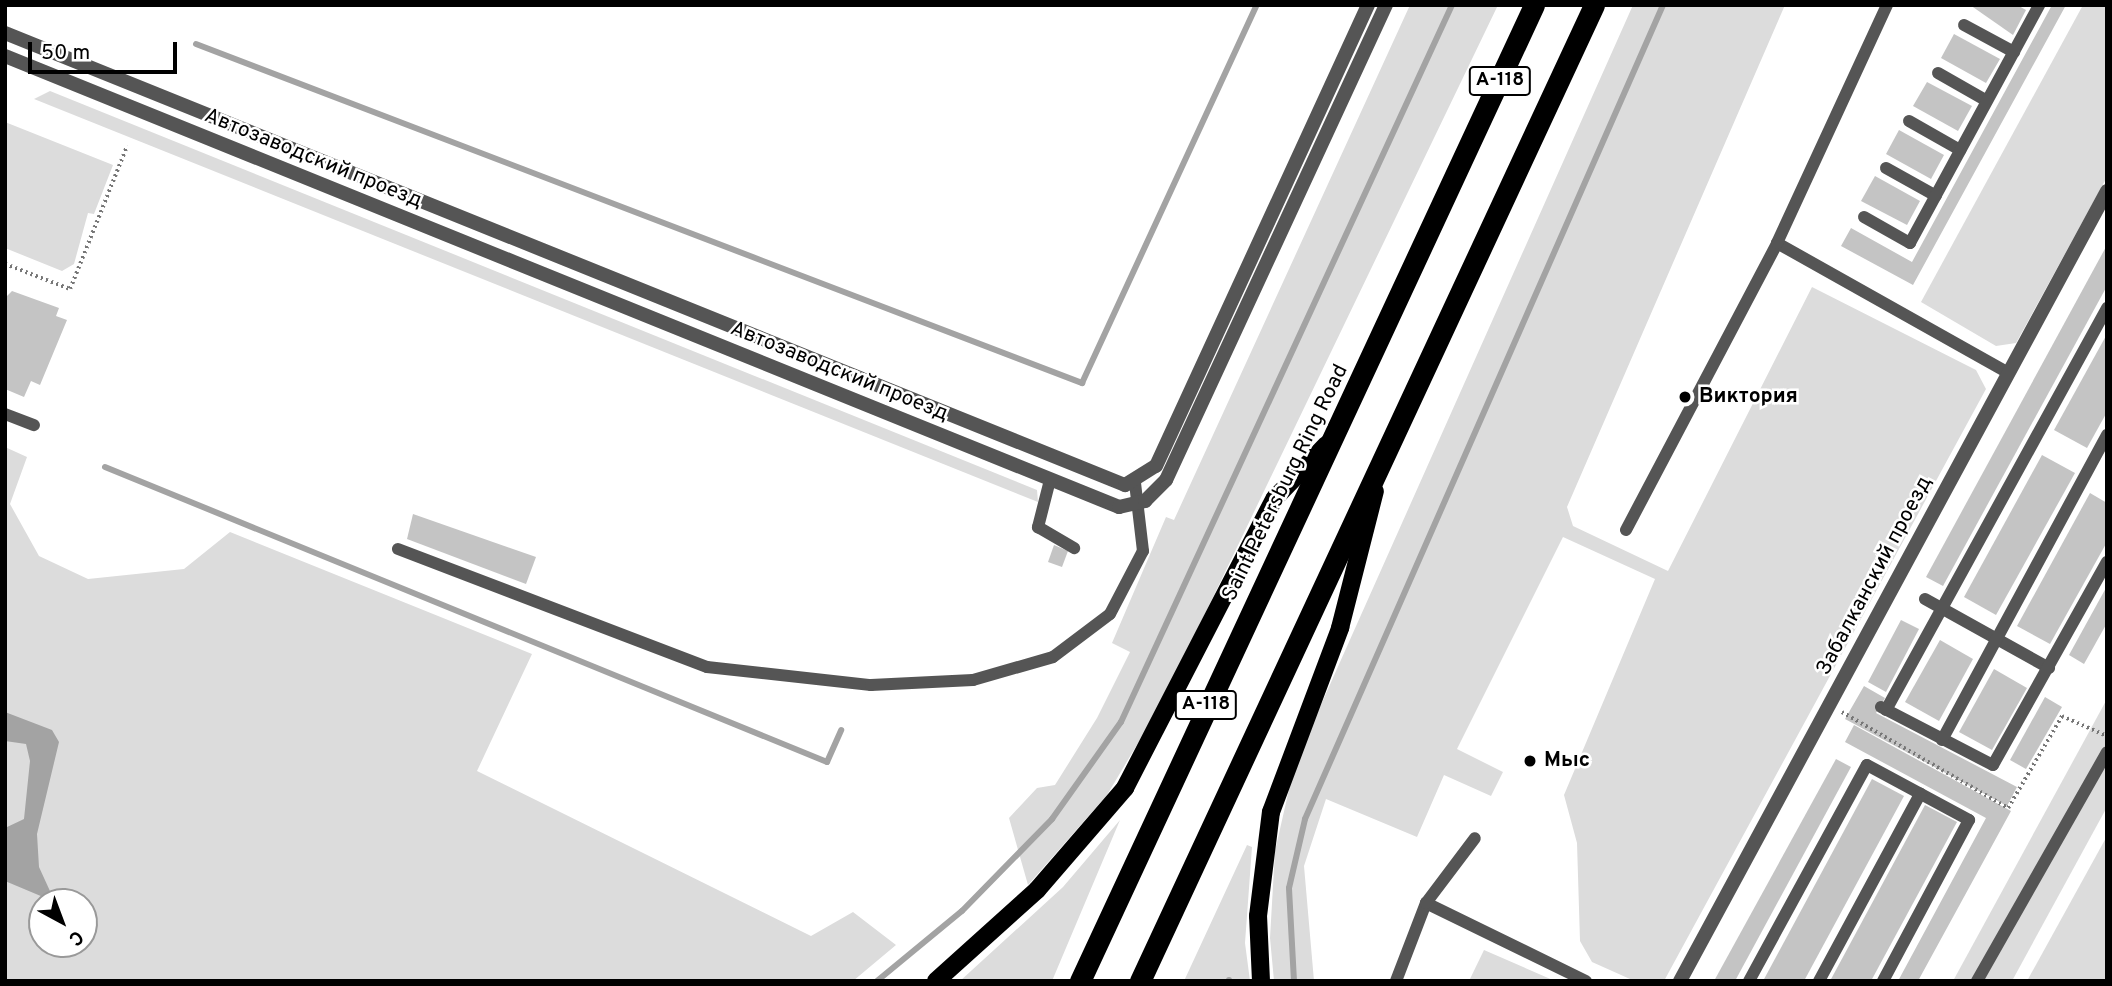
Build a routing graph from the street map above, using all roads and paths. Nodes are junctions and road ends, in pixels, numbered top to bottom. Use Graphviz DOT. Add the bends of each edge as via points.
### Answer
graph roads {
  1 [pos="1368,5"];
  2 [pos="1386,5"];
  3 [pos="1534,5"];
  4 [pos="1594,5"];
  5 [pos="1887,5"];
  6 [pos="2039,5"];
  7 [pos="1964,25"];
  8 [pos="5,33"];
  9 [pos="2014,52"];
  10 [pos="5,56"];
  11 [pos="1938,73"];
  12 [pos="1987,101"];
  13 [pos="1909,121"];
  14 [pos="127,146"];
  15 [pos="1960,150"];
  16 [pos="1886,168"];
  17 [pos="2107,191"];
  18 [pos="1936,196"];
  19 [pos="1864,217"];
  20 [pos="1777,243"];
  21 [pos="5,264"];
  22 [pos="2107,308"];
  23 [pos="2009,373"];
  24 [pos="5,414"];
  25 [pos="34,425"];
  26 [pos="1338,433"];
  27 [pos="2107,435"];
  28 [pos="1383,460"];
  29 [pos="1050,480"];
  30 [pos="1135,483"];
  31 [pos="1137,504"];
  32 [pos="1626,530"];
  33 [pos="1074,548"];
  34 [pos="398,549"];
  35 [pos="2107,562"];
  36 [pos="1925,599"];
  37 [pos="1942,608"];
  38 [pos="1996,638"];
  39 [pos="2049,668"];
  40 [pos="1845,719"];
  41 [pos="2107,736"];
  42 [pos="1942,740"];
  43 [pos="2107,752"];
  44 [pos="1920,794"];
  45 [pos="1475,838"];
  46 [pos="1426,903"];
  47 [pos="936,981"];
  48 [pos="1080,981"];
  49 [pos="1140,981"];
  50 [pos="1261,981"];
  51 [pos="1396,981"];
  52 [pos="1586,981"];
  53 [pos="1679,981"];
  54 [pos="1749,981"];
  55 [pos="1819,981"];
  56 [pos="1882,981"];
  57 [pos="1976,981"];
  1 -- 30 [label="street" via="1166,446 1156,466"];
  2 -- 31 [label="street" via="1167,480"];
  3 -- 26 [label="highway, Saint Petersburg Ring Road / А-118"];
  4 -- 28 [label="highway, А-118"];
  5 -- 20 [label="lane"];
  6 -- 9 [label="lane"];
  7 -- 9 [label="lane"];
  8 -- 30 [label="street, Автозаводский проезд" via="1113,484"];
  9 -- 12 [label="lane"];
  10 -- 29 [label="street, Автозаводский проезд"];
  11 -- 12 [label="lane"];
  12 -- 15 [label="lane"];
  13 -- 15 [label="lane"];
  14 -- 21 [label="path" via="69,289"];
  15 -- 18 [label="lane"];
  16 -- 18 [label="lane"];
  17 -- 23 [label="street, Забалканский проезд"];
  18 -- 19 [label="lane" via="1910,243"];
  20 -- 23 [label="lane"];
  20 -- 32 [label="lane"];
  22 -- 37 [label="lane"];
  23 -- 53 [label="street, Забалканский проезд"];
  24 -- 25 [label="lane"];
  26 -- 47 [label="main road" via="1275,498 1125,788 1037,890"];
  26 -- 48 [label="highway, Saint Petersburg Ring Road / А-118"];
  27 -- 38 [label="lane"];
  28 -- 49 [label="highway, А-118"];
  28 -- 50 [label="main road" via="1340,628 1271,812 1258,916"];
  29 -- 31 [label="street, Автозаводский проезд" via="1119,507"];
  29 -- 33 [label="lane" via="1038,527"];
  30 -- 31 [label="lane"];
  31 -- 34 [label="lane" via="1143,551 1095,630 1030,668 973,680 871,685 708,667"];
  35 -- 39 [label="lane"];
  36 -- 37 [label="lane"];
  37 -- 38 [label="lane"];
  37 -- 42 [label="lane" via="1883,708"];
  38 -- 39 [label="lane"];
  38 -- 42 [label="lane"];
  39 -- 42 [label="lane" via="1993,765"];
  40 -- 41 [label="path" via="2008,808 2062,716"];
  43 -- 57 [label="lane"];
  44 -- 54 [label="lane" via="1867,765"];
  44 -- 55 [label="lane"];
  44 -- 56 [label="lane" via="1969,820"];
  45 -- 46 [label="lane"];
  46 -- 51 [label="lane"];
  46 -- 52 [label="lane"];
}
